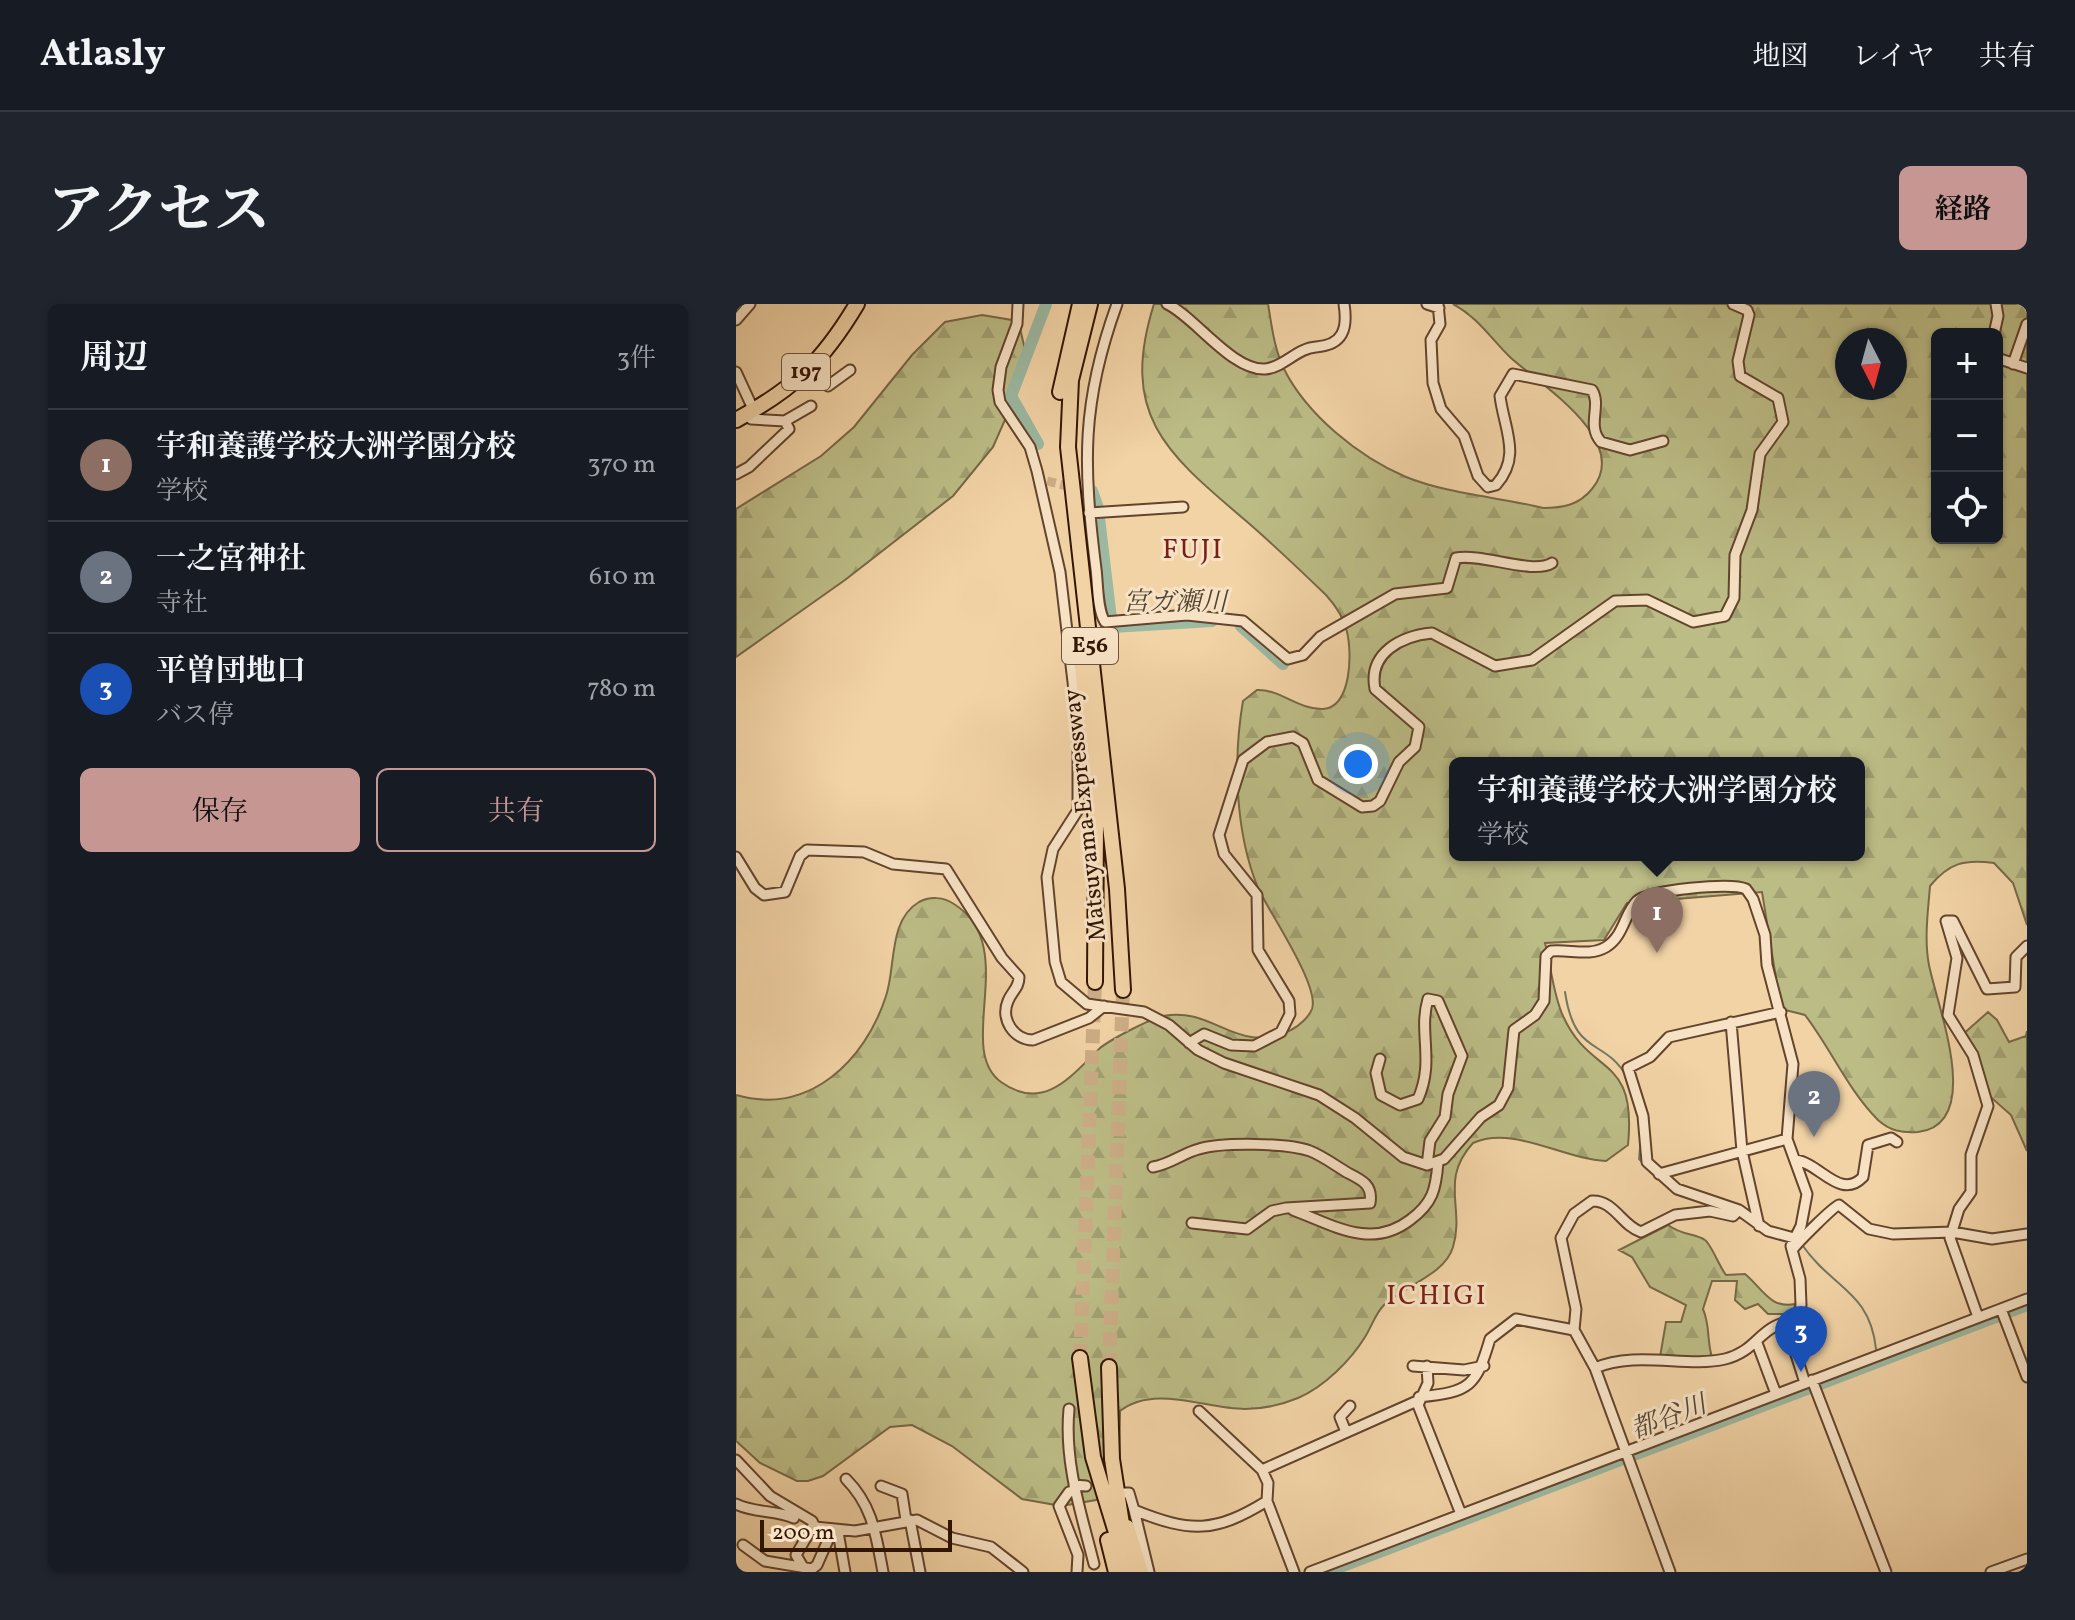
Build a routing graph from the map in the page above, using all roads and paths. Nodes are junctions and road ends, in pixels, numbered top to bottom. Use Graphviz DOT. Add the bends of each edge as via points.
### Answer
graph roads {
  1 [pos="750,304"];
  2 [pos="857,304"];
  3 [pos="1018,304"];
  4 [pos="1079,304"];
  5 [pos="1090,304"];
  6 [pos="1097,304"];
  7 [pos="1117,304"];
  8 [pos="1167,304"];
  9 [pos="1344,304"];
  10 [pos="1427,304"];
  11 [pos="1733,304"];
  12 [pos="1996,304"];
  13 [pos="1439,306"];
  14 [pos="736,320"];
  15 [pos="2027,324"];
  16 [pos="1995,328"];
  17 [pos="2003,360"];
  18 [pos="2013,364"];
  19 [pos="1074,366"];
  20 [pos="812,368"];
  21 [pos="2027,368"];
  22 [pos="850,370"];
  23 [pos="736,372"];
  24 [pos="811,406"];
  25 [pos="746,415"];
  26 [pos="785,421"];
  27 [pos="1663,441"];
  28 [pos="1037,471"];
  29 [pos="736,474"];
  30 [pos="1047,481"];
  31 [pos="1183,507"];
  32 [pos="1089,513"];
  33 [pos="1552,563"];
  34 [pos="736,857"];
  35 [pos="2027,946"];
  36 [pos="1095,982"];
  37 [pos="1123,990"];
  38 [pos="1104,1006"];
  39 [pos="1781,1012"];
  40 [pos="1731,1022"];
  41 [pos="1189,1043"];
  42 [pos="1380,1059"];
  43 [pos="1787,1139"];
  44 [pos="1897,1142"];
  45 [pos="1742,1151"];
  46 [pos="1795,1160"];
  47 [pos="1438,1162"];
  48 [pos="1427,1165"];
  49 [pos="1153,1167"];
  50 [pos="1659,1174"];
  51 [pos="1286,1208"];
  52 [pos="1737,1212"];
  53 [pos="1192,1223"];
  54 [pos="1759,1226"];
  55 [pos="1952,1232"];
  56 [pos="2027,1234"];
  57 [pos="1794,1238"];
  58 [pos="1793,1249"];
  59 [pos="2027,1299"];
  60 [pos="2002,1312"];
  61 [pos="1978,1317"];
  62 [pos="1800,1321"];
  63 [pos="1574,1330"];
  64 [pos="1757,1343"];
  65 [pos="1080,1358"];
  66 [pos="1413,1366"];
  67 [pos="1427,1366"];
  68 [pos="1484,1366"];
  69 [pos="1109,1367"];
  70 [pos="1595,1368"];
  71 [pos="2027,1377"];
  72 [pos="1812,1384"];
  73 [pos="1776,1394"];
  74 [pos="1418,1399"];
  75 [pos="1350,1406"];
  76 [pos="1069,1409"];
  77 [pos="1199,1411"];
  78 [pos="1346,1432"];
  79 [pos="1626,1456"];
  80 [pos="736,1460"];
  81 [pos="1262,1470"];
  82 [pos="846,1479"];
  83 [pos="881,1486"];
  84 [pos="1086,1486"];
  85 [pos="1074,1488"];
  86 [pos="1123,1493"];
  87 [pos="1267,1501"];
  88 [pos="736,1504"];
  89 [pos="1134,1510"];
  90 [pos="1461,1514"];
  91 [pos="908,1520"];
  92 [pos="813,1525"];
  93 [pos="875,1527"];
  94 [pos="835,1531"];
  95 [pos="743,1545"];
  96 [pos="2027,1559"];
  97 [pos="1094,1564"];
  98 [pos="1123,1566"];
  99 [pos="1078,1568"];
  100 [pos="813,1570"];
  101 [pos="845,1572"];
  102 [pos="883,1572"];
  103 [pos="920,1572"];
  104 [pos="1023,1572"];
  105 [pos="1141,1572"];
  106 [pos="1149,1572"];
  107 [pos="1294,1572"];
  108 [pos="1310,1572"];
  109 [pos="1670,1572"];
  110 [pos="1886,1572"];
  111 [pos="1991,1572"];
  1 -- 14 [label="street"];
  2 -- 20 [label="highway, 197" via="831,348"];
  3 -- 28 [label="street" via="998,390 1000,402 1030,447"];
  4 -- 36 [label="highway, Matsuyama Expressway / E56" via="1059,403 1058,447 1093,781"];
  5 -- 19 [label="highway, Matsuyama Expressway / E56"];
  6 -- 19 [label="highway"];
  7 -- 32 [label="street" via="1088,407 1083,491"];
  8 -- 9 [label="street" via="1207,339 1265,369 1302,350 1341,339"];
  10 -- 13 [label="street"];
  11 -- 41 [label="street" via="1749,315 1738,361 1740,376 1778,398 1783,422 1760,454 1752,510 1735,555 1730,609 1717,619 1693,622 1647,600 1615,601 1525,664 1484,663 1432,633 1388,648 1373,671 1375,689 1414,721 1418,735 1373,806 1362,807 1318,780 1303,743 1293,737 1267,742 1243,760 1219,835 1221,849 1257,895 1258,950 1289,1001 1290,1014 1281,1032 1254,1046 1231,1045 1204,1034"];
  12 -- 16 [label="street"];
  13 -- 27 [label="street" via="1440,324 1431,340 1433,383 1441,409 1464,436 1478,476 1488,487 1496,485 1508,467 1510,437 1500,396 1513,374 1592,390 1593,427 1601,442 1630,450"];
  15 -- 18 [label="street"];
  17 -- 18 [label="street"];
  18 -- 21 [label="street"];
  19 -- 37 [label="highway, Matsuyama Expressway / E56" via="1067,425 1070,479"];
  20 -- 22 [label="street" via="828,386"];
  20 -- 25 [label="highway, 197"];
  23 -- 25 [label="street"];
  24 -- 26 [label="street"];
  25 -- 26 [label="street" via="764,422"];
  26 -- 29 [label="street" via="787,432"];
  28 -- 30 [label="street"];
  28 -- 38 [label="street" via="1060,572 1078,724 1078,810 1048,861 1055,962 1071,994"];
  31 -- 32 [label="street"];
  32 -- 33 [label="street" via="1105,622 1187,615 1243,621 1288,659 1303,655 1320,637 1395,594 1447,588 1456,558 1534,567"];
  34 -- 38 [label="street" via="764,895 785,892 807,850 864,852 893,864 946,869 1019,977 1006,1012 1016,1035 1033,1040 1089,1018"];
  35 -- 55 [label="street" via="2016,957 2015,987 1987,989 1953,921 1946,921 1957,958 1948,1015 1973,1055 1988,1106 1971,1155 1971,1192"];
  38 -- 41 [label="street" via="1144,1012"];
  39 -- 40 [label="street"];
  39 -- 43 [label="street" via="1793,1064"];
  39 -- 47 [label="street" via="1767,965 1765,935 1746,889 1726,886 1648,895 1633,907 1606,947 1579,953 1551,951 1546,956 1544,1001 1511,1038 1506,1095"];
  40 -- 45 [label="street"];
  40 -- 50 [label="street" via="1669,1037 1650,1057 1628,1068 1643,1116 1644,1156"];
  41 -- 48 [label="street" via="1224,1063 1319,1095 1403,1157"];
  42 -- 48 [label="street" via="1376,1073 1381,1095 1400,1105 1418,1099 1428,1060 1425,1009 1428,999 1438,1001 1462,1056 1445,1117 1430,1141"];
  43 -- 45 [label="street"];
  43 -- 46 [label="street"];
  44 -- 46 [label="street" via="1891,1138 1868,1145 1863,1177 1846,1186 1808,1161"];
  45 -- 50 [label="street"];
  45 -- 54 [label="street"];
  46 -- 57 [label="street" via="1807,1194"];
  47 -- 48 [label="street"];
  47 -- 51 [label="street" via="1432,1199 1406,1223 1381,1236 1343,1231"];
  49 -- 51 [label="street" via="1215,1147 1297,1149 1367,1183 1372,1193 1370,1203"];
  50 -- 52 [label="street" via="1677,1189"];
  51 -- 53 [label="street" via="1247,1229"];
  52 -- 54 [label="street"];
  52 -- 63 [label="street" via="1675,1215 1641,1232 1599,1201 1582,1206 1561,1238 1576,1309"];
  54 -- 57 [label="street"];
  55 -- 56 [label="street" via="1984,1238"];
  55 -- 58 [label="street" via="1875,1231 1839,1205 1828,1209"];
  55 -- 61 [label="street" via="1951,1248"];
  57 -- 58 [label="street"];
  58 -- 62 [label="street" via="1800,1279"];
  59 -- 60 [label="street"];
  60 -- 61 [label="street"];
  60 -- 71 [label="street"];
  61 -- 72 [label="street"];
  62 -- 64 [label="street" via="1775,1324"];
  62 -- 72 [label="street" via="1792,1342"];
  63 -- 68 [label="street" via="1516,1319 1490,1339"];
  63 -- 70 [label="street"];
  64 -- 70 [label="street" via="1722,1360 1660,1357"];
  64 -- 73 [label="street"];
  65 -- 98 [label="highway" via="1093,1457"];
  66 -- 67 [label="street"];
  67 -- 68 [label="street"];
  67 -- 74 [label="street" via="1428,1383"];
  68 -- 74 [label="street" via="1460,1389"];
  69 -- 98 [label="highway"];
  70 -- 79 [label="street"];
  72 -- 73 [label="street"];
  72 -- 110 [label="street"];
  73 -- 79 [label="street"];
  74 -- 78 [label="street"];
  74 -- 90 [label="street"];
  75 -- 78 [label="street" via="1340,1417"];
  76 -- 85 [label="street" via="1067,1445"];
  77 -- 81 [label="street"];
  78 -- 81 [label="street"];
  79 -- 90 [label="street"];
  79 -- 109 [label="street"];
  80 -- 92 [label="street" via="770,1496"];
  81 -- 87 [label="street"];
  82 -- 93 [label="street" via="858,1491"];
  83 -- 91 [label="street" via="902,1494"];
  84 -- 85 [label="street"];
  85 -- 97 [label="street"];
  85 -- 99 [label="street" via="1059,1506"];
  86 -- 89 [label="street" via="1129,1493"];
  87 -- 89 [label="street" via="1227,1524 1211,1526 1174,1523"];
  87 -- 107 [label="street"];
  88 -- 92 [label="street" via="778,1511"];
  89 -- 106 [label="street"];
  90 -- 108 [label="street" via="1437,1528"];
  91 -- 93 [label="street"];
  91 -- 103 [label="street"];
  91 -- 104 [label="street" via="991,1547"];
  92 -- 94 [label="street"];
  92 -- 100 [label="street" via="796,1555 797,1562"];
  93 -- 94 [label="street"];
  93 -- 102 [label="street"];
  94 -- 100 [label="street"];
  94 -- 101 [label="street"];
  95 -- 100 [label="street" via="765,1561"];
  96 -- 111 [label="street"];
  97 -- 98 [label="street"];
  97 -- 99 [label="street"];
  98 -- 105 [label="highway"];
}
